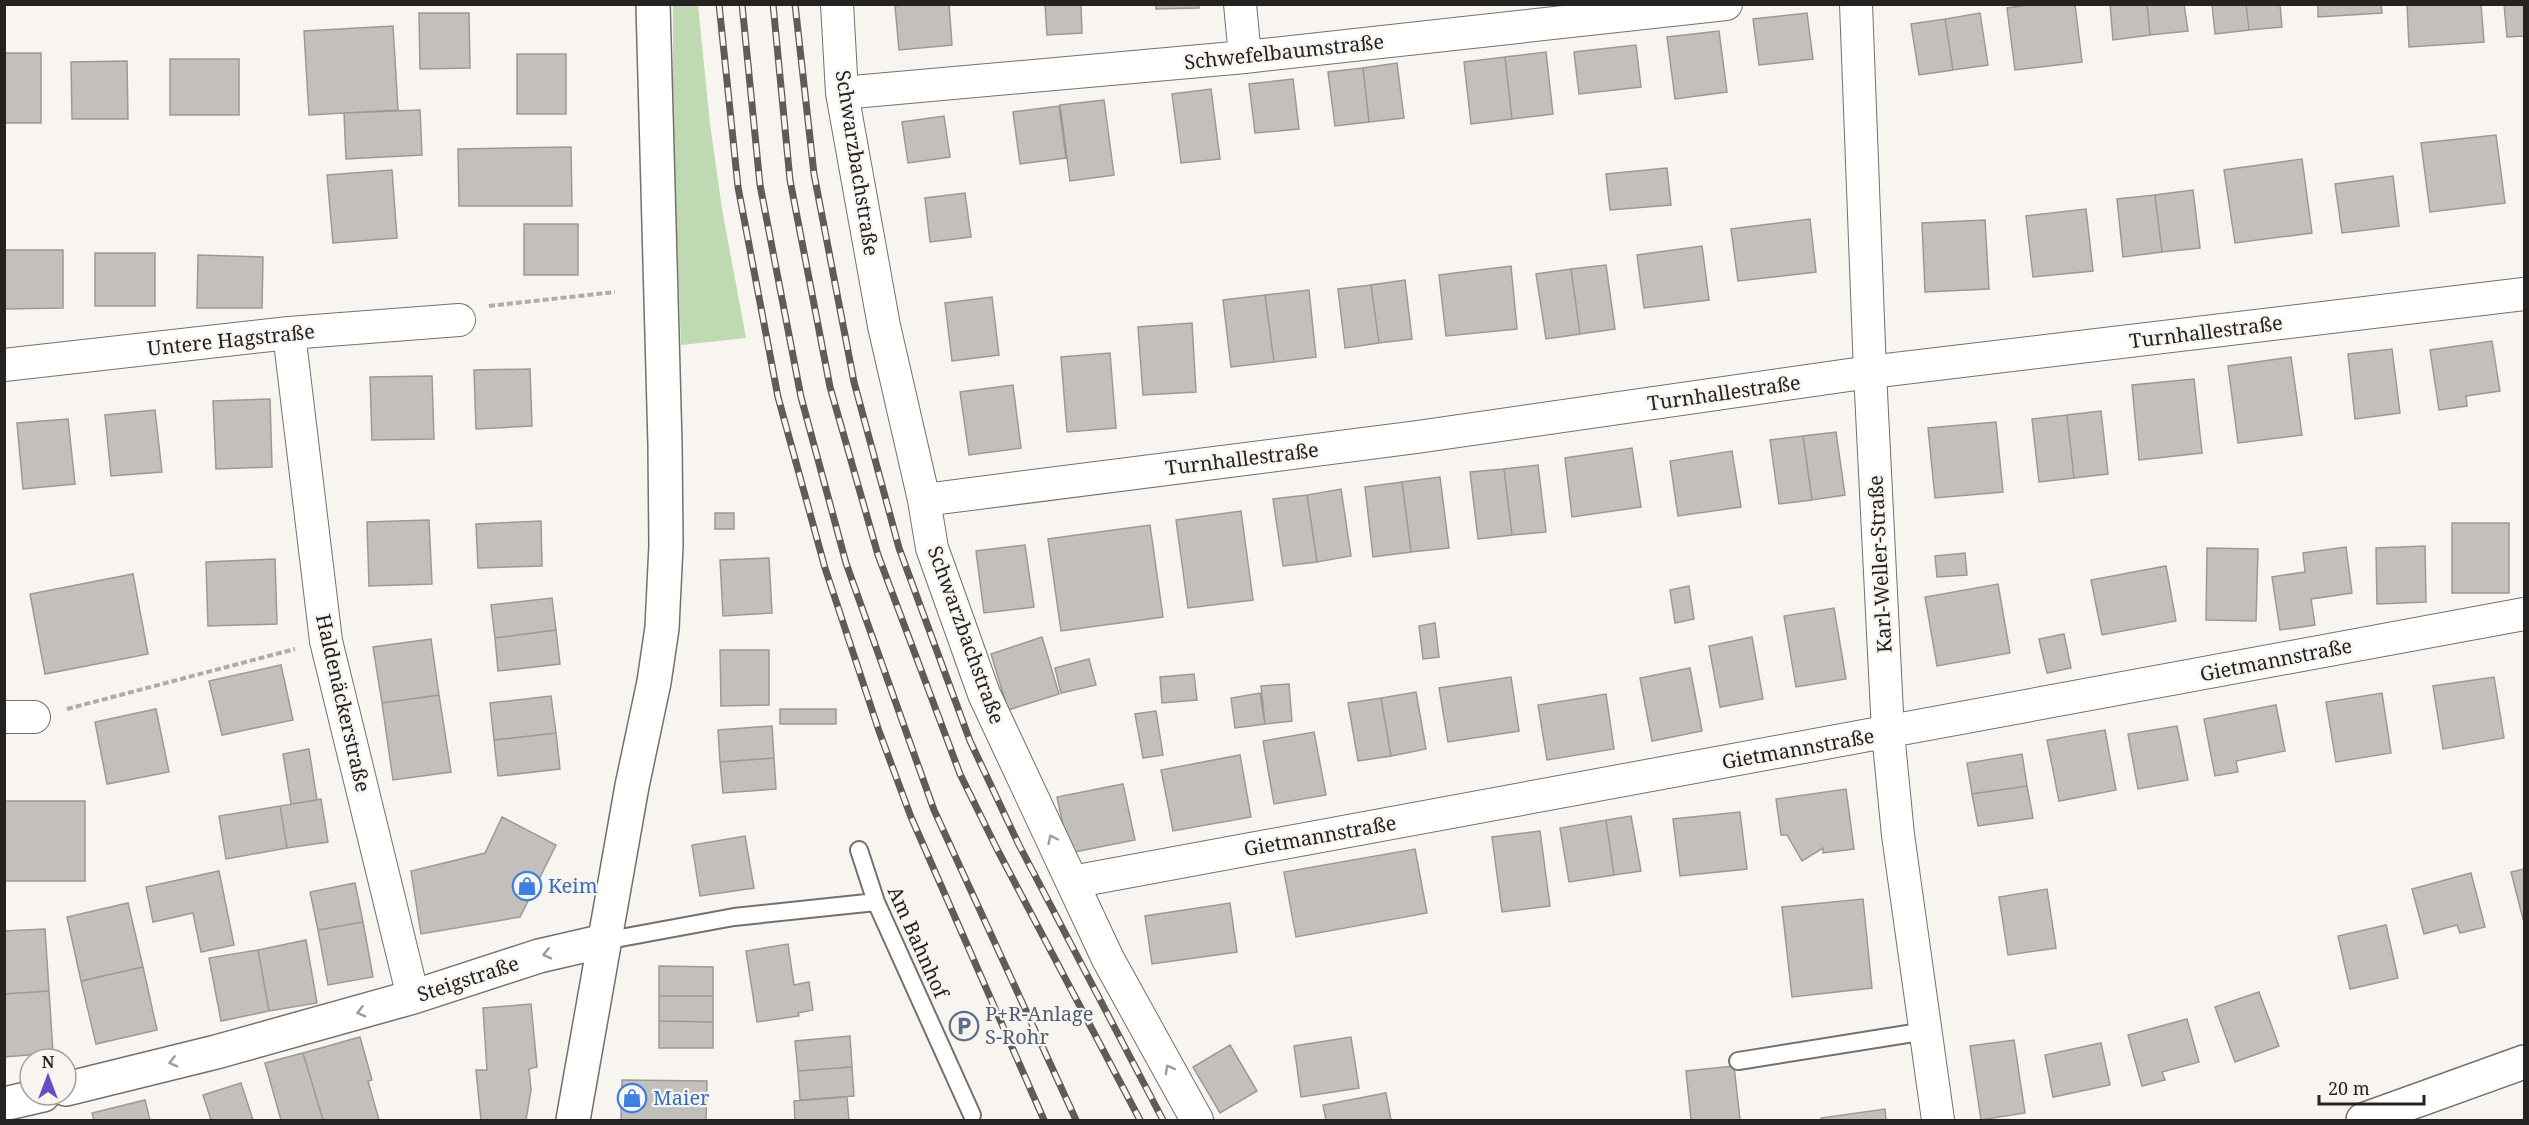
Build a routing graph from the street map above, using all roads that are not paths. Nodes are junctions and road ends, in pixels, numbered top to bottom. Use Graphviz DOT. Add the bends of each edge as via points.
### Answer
graph roads {
  1 [pos="653,4"];
  2 [pos="837,4"];
  3 [pos="1240,4"];
  4 [pos="1726,4"];
  5 [pos="1856,4"];
  6 [pos="1618,11"];
  7 [pos="1245,57"];
  8 [pos="842,93"];
  9 [pos="2524,294"];
  10 [pos="459,320"];
  11 [pos="289,333"];
  12 [pos="4,365"];
  13 [pos="1870,372"];
  14 [pos="924,500"];
  15 [pos="2524,614"];
  16 [pos="1888,733"];
  17 [pos="859,850"];
  18 [pos="1072,882"];
  19 [pos="876,902"];
  20 [pos="604,941"];
  21 [pos="413,997"];
  22 [pos="1926,1031"];
  23 [pos="1738,1061"];
  24 [pos="2524,1062"];
  25 [pos="78,1086"];
  26 [pos="972,1115"];
  27 [pos="573,1120"];
  28 [pos="1197,1120"];
  29 [pos="1938,1120"];
  30 [pos="2363,1120"];
  1 -- 20 [label="main road" via="665,445 662,628"];
  2 -- 8 [label="street, Schwarzbachstraße"];
  3 -- 7 [label="street"];
  4 -- 6 [label="street, Schwefelbaumstraße"];
  5 -- 13 [label="street, Karl-Weller-Straße"];
  6 -- 7 [label="street, Schwefelbaumstraße"];
  7 -- 8 [label="street, Schwefelbaumstraße"];
  8 -- 14 [label="street, Schwarzbachstraße" via="884,326"];
  9 -- 13 [label="street, Turnhallestraße"];
  10 -- 11 [label="street, Untere Hagstraße"];
  11 -- 12 [label="street, Untere Hagstraße"];
  11 -- 21 [label="street, Haldenäckerstraße" via="326,641"];
  13 -- 14 [label="street, Turnhallestraße" via="1417,437"];
  13 -- 16 [label="street, Karl-Weller-Straße"];
  18 -- 14 [label="street, Schwarzbachstraße, one-way" via="984,694 932,548"];
  15 -- 16 [label="street, Gietmannstraße"];
  16 -- 18 [label="street, Gietmannstraße"];
  16 -- 22 [label="street, Karl-Weller-Straße"];
  17 -- 19 [label="lane, Am Bahnhof"];
  28 -- 18 [label="street, Schwarzbachstraße, one-way" via="1108,959"];
  19 -- 20 [label="lane, Steigstraße" via="734,917"];
  19 -- 26 [label="lane, Am Bahnhof"];
  20 -- 21 [label="main road, Steigstraße, one-way" via="539,956"];
  20 -- 27 [label="main road"];
  21 -- 25 [label="main road, Steigstraße, one-way"];
  22 -- 23 [label="lane"];
  22 -- 29 [label="street, Karl-Weller-Straße"];
  24 -- 30 [label="main road"];
}
